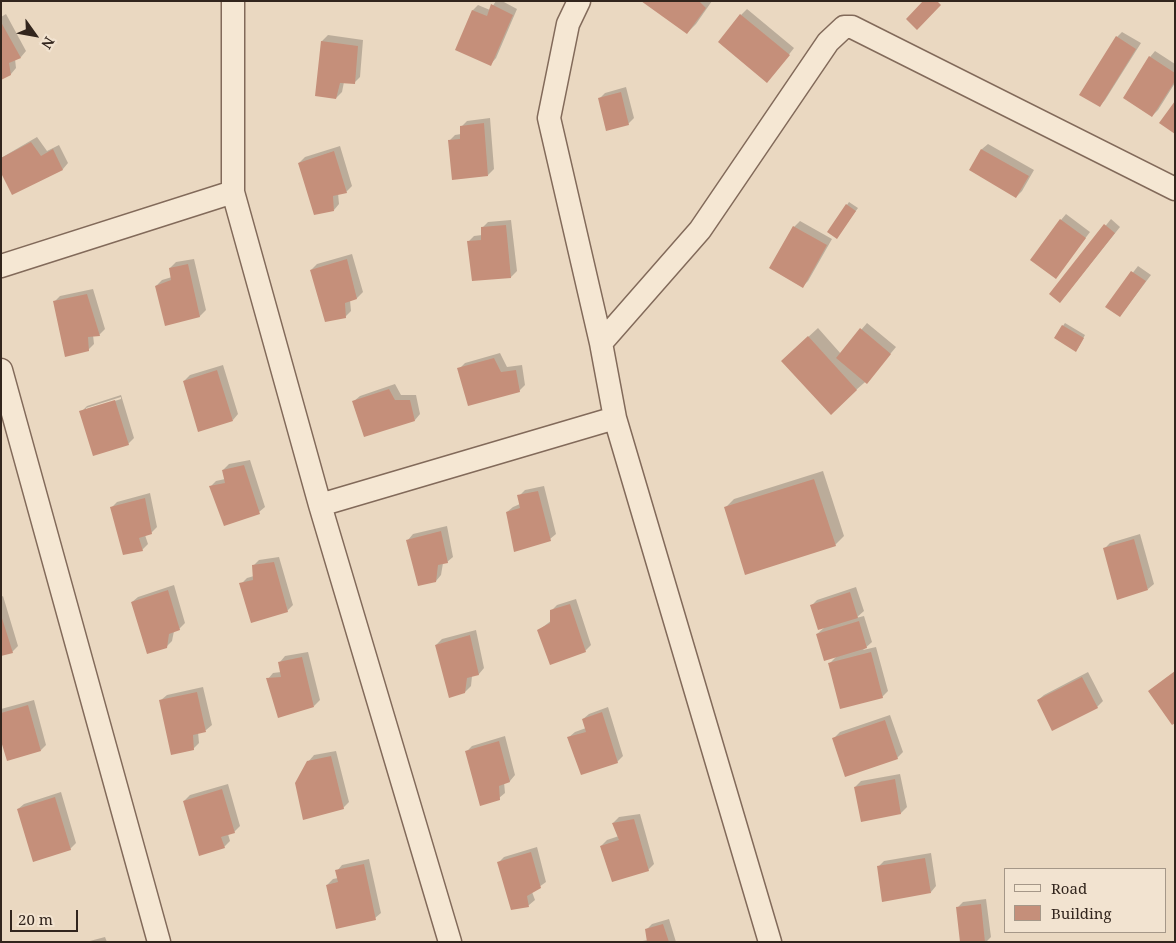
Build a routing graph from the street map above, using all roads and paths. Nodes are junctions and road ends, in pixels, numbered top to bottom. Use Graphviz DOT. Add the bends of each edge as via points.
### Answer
graph roads {
  1 [pos="232,1"];
  2 [pos="580,1"];
  3 [pos="1175,189"];
  4 [pos="233,192"];
  5 [pos="1,266"];
  6 [pos="601,343"];
  7 [pos="1,370"];
  8 [pos="615,418"];
  9 [pos="320,505"];
  10 [pos="159,942"];
  11 [pos="450,942"];
  12 [pos="770,942"];
  1 -- 4 [label="street"];
  2 -- 6 [label="street" via="568,24 549,118"];
  3 -- 6 [label="street" via="852,27 844,27 828,42 700,230"];
  4 -- 5 [label="street"];
  4 -- 9 [label="street"];
  6 -- 8 [label="street"];
  7 -- 10 [label="street"];
  8 -- 9 [label="street"];
  8 -- 12 [label="street"];
  9 -- 11 [label="street"];
}
